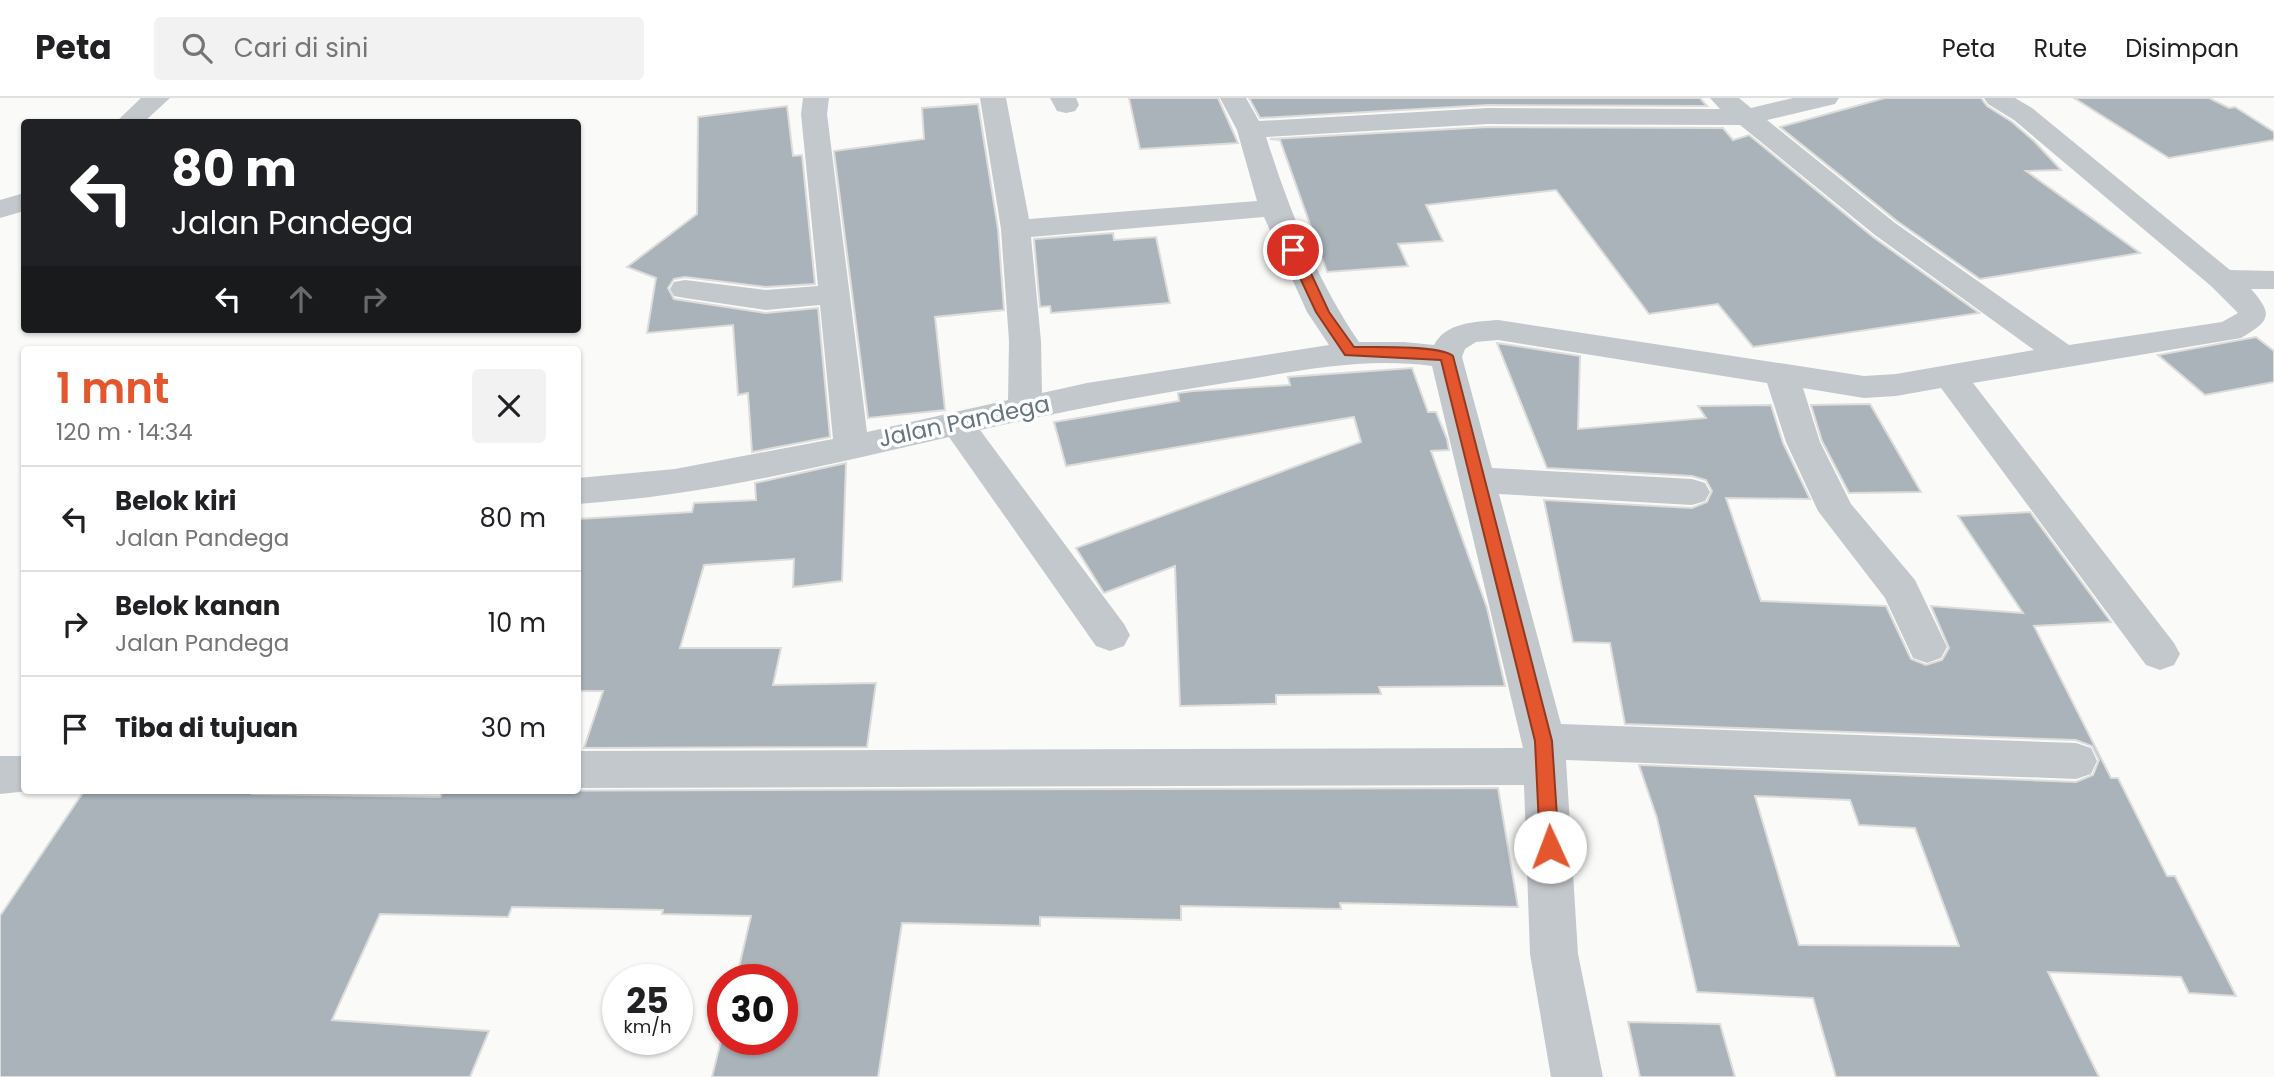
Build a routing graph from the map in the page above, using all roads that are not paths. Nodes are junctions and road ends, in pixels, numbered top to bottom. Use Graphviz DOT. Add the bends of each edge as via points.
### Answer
graph roads {
  1 [pos="157,98"];
  2 [pos="816,98"];
  3 [pos="993,98"];
  4 [pos="1233,98"];
  5 [pos="1723,98"];
  6 [pos="1826,98"];
  7 [pos="1997,98"];
  8 [pos="1746,117"];
  9 [pos="132,119"];
  10 [pos="1250,130"];
  11 [pos="21,203"];
  12 [pos="1274,208"];
  13 [pos="0,209"];
  14 [pos="1016,229"];
  15 [pos="2222,279"];
  16 [pos="2274,280"];
  17 [pos="685,289"];
  18 [pos="835,295"];
  19 [pos="1350,352"];
  20 [pos="1446,356"];
  21 [pos="2063,356"];
  22 [pos="1781,373"];
  23 [pos="1950,376"];
  24 [pos="1025,408"];
  25 [pos="957,423"];
  26 [pos="851,446"];
  27 [pos="1478,480"];
  28 [pos="581,491"];
  29 [pos="1692,492"];
  30 [pos="1110,635"];
  31 [pos="1927,647"];
  32 [pos="2160,654"];
  33 [pos="1545,753"];
  34 [pos="2076,761"];
  35 [pos="581,770"];
  36 [pos="21,774"];
  37 [pos="0,775"];
  38 [pos="1577,1077"];
  1 -- 9 [label="street"];
  2 -- 18 [label="street" via="814,114"];
  3 -- 14 [label="street"];
  4 -- 10 [label="street"];
  5 -- 8 [label="street"];
  6 -- 8 [label="street"];
  7 -- 15 [label="street" via="2023,114"];
  8 -- 10 [label="street" via="1488,116"];
  8 -- 21 [label="street" via="1885,229"];
  10 -- 12 [label="street"];
  11 -- 13 [label="street"];
  12 -- 14 [label="street"];
  12 -- 19 [label="street" via="1323,312"];
  14 -- 24 [label="street"];
  15 -- 16 [label="street"];
  15 -- 21 [label="street" via="2253,307 2254,317 2246,324 2230,331"];
  17 -- 18 [label="street" via="766,300"];
  18 -- 26 [label="street"];
  19 -- 20 [label="street, Jalan Pandega"];
  19 -- 24 [label="street, Jalan Pandega"];
  20 -- 22 [label="street" via="1451,343 1469,333 1498,330"];
  20 -- 27 [label="street"];
  21 -- 23 [label="street"];
  22 -- 23 [label="street" via="1864,387"];
  22 -- 31 [label="street" via="1803,442 1836,511 1901,590"];
  23 -- 32 [label="street"];
  24 -- 25 [label="street, Jalan Pandega"];
  25 -- 26 [label="street, Jalan Pandega"];
  25 -- 30 [label="street"];
  26 -- 28 [label="street, Jalan Pandega" via="675,482"];
  27 -- 29 [label="street"];
  27 -- 33 [label="street"];
  33 -- 34 [label="street"];
  33 -- 35 [label="street"];
  33 -- 38 [label="street" via="1554,954"];
  36 -- 37 [label="street"];
}
